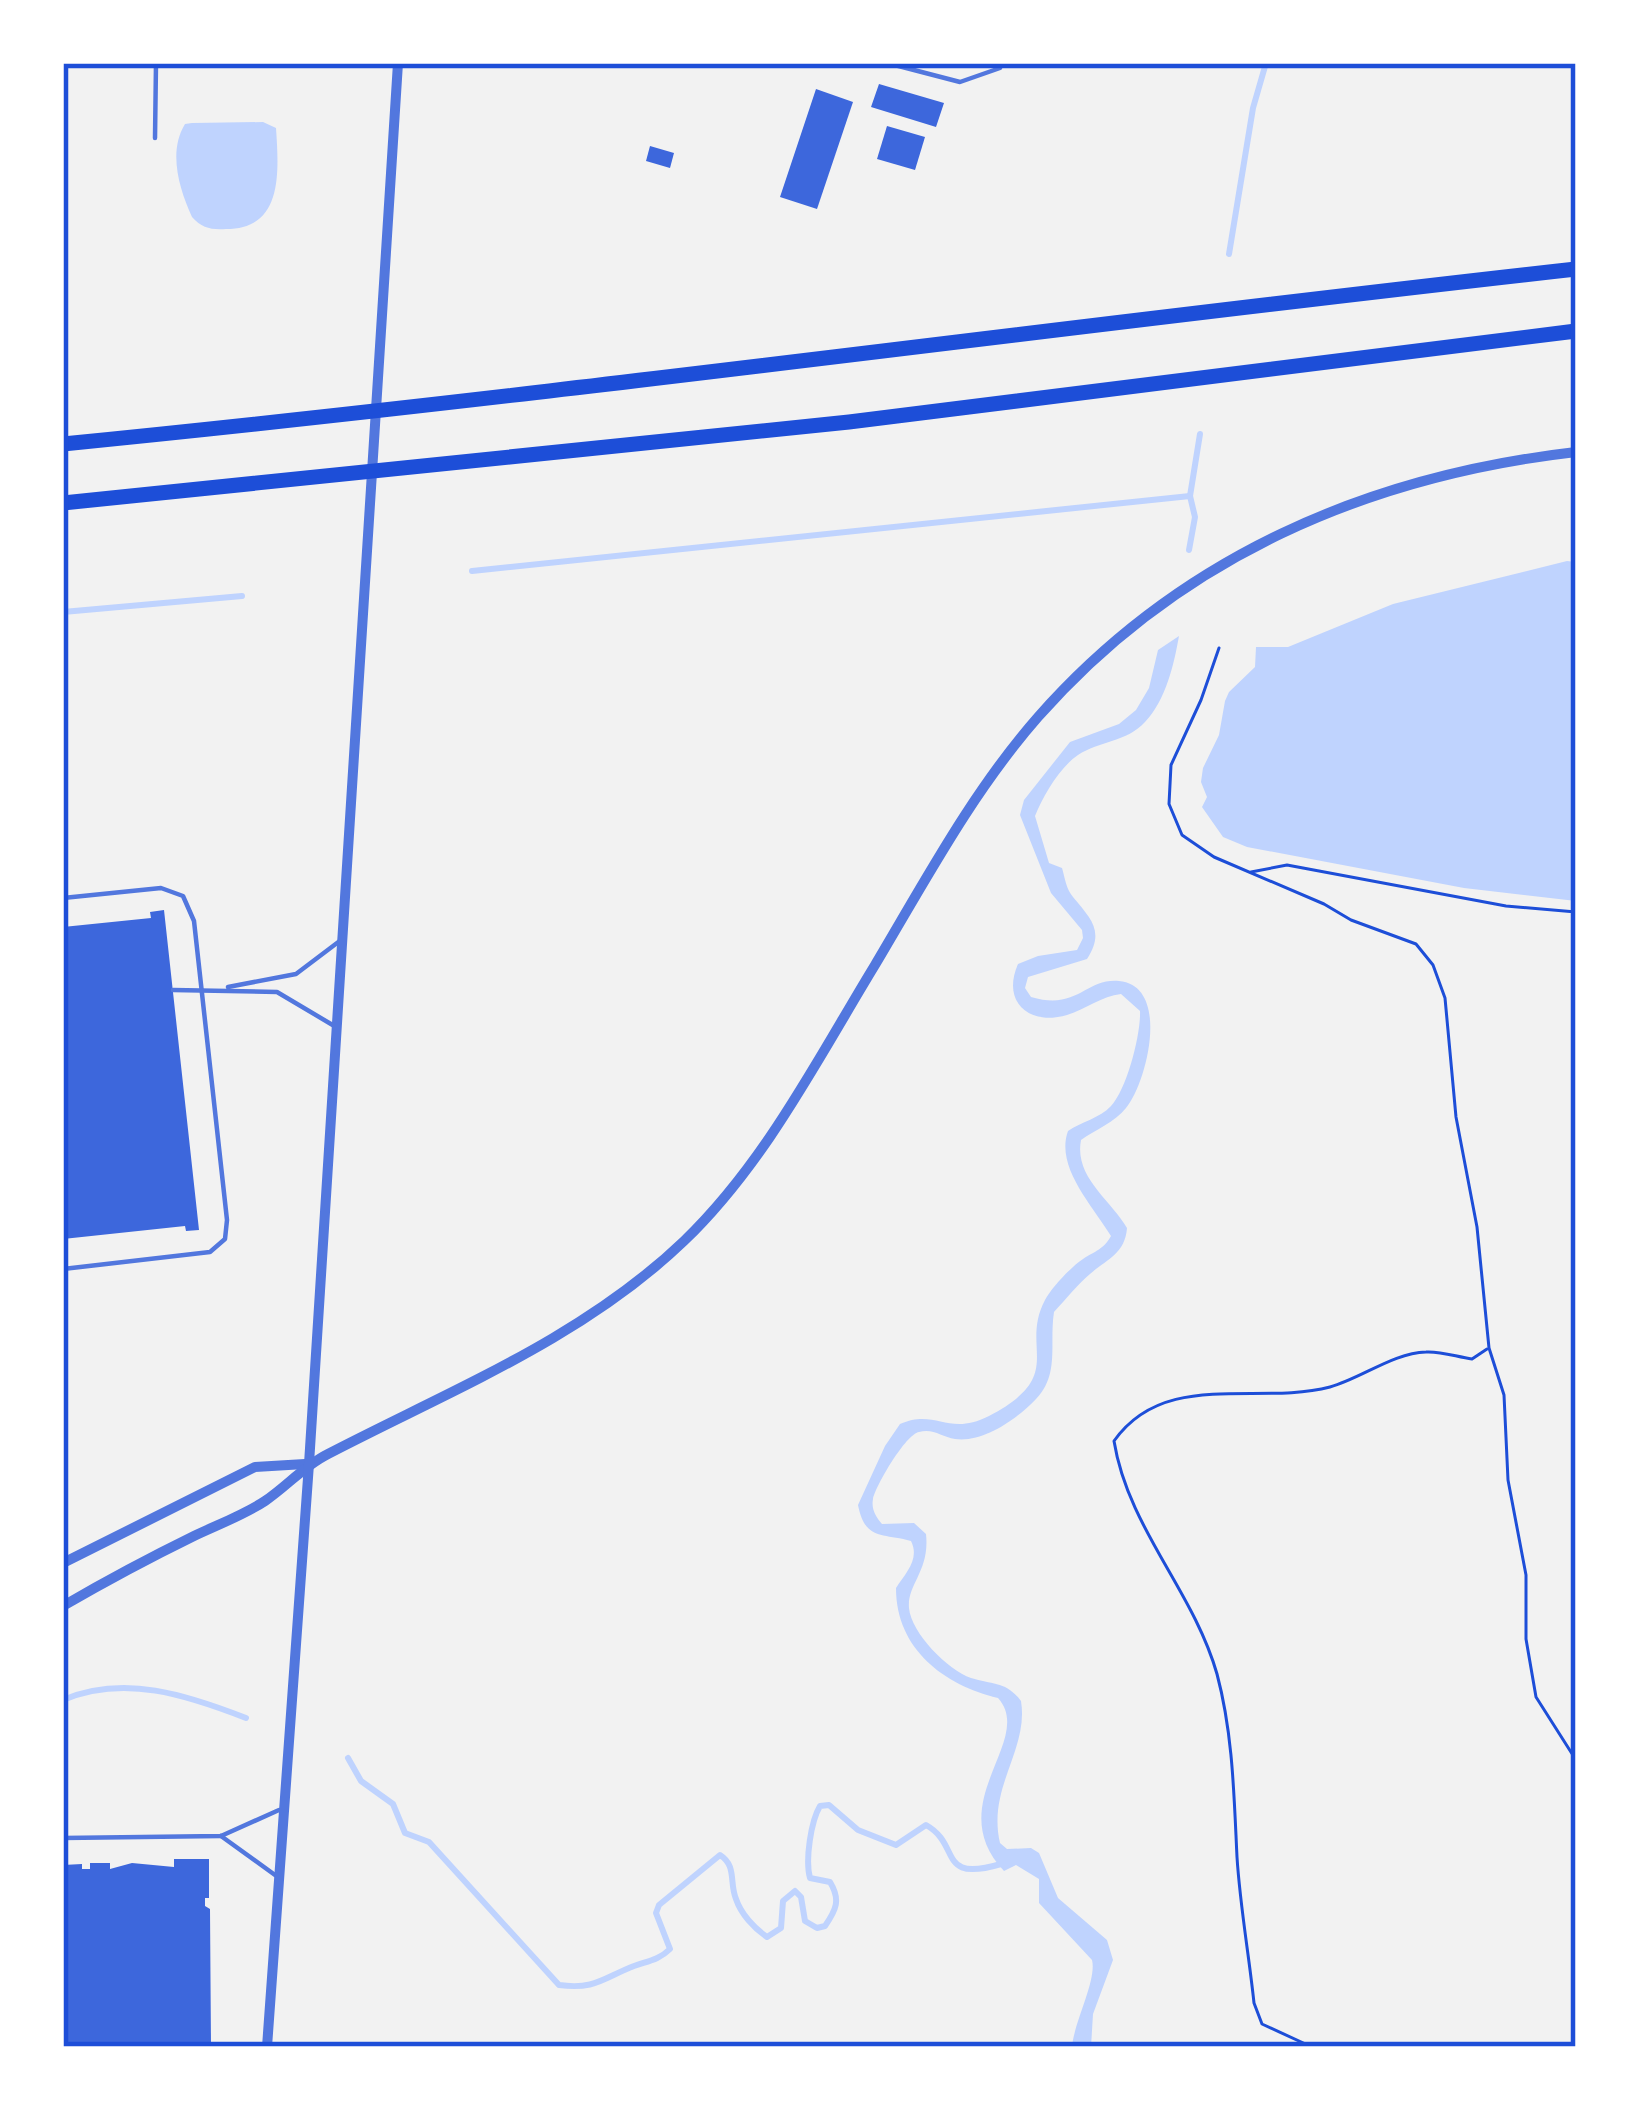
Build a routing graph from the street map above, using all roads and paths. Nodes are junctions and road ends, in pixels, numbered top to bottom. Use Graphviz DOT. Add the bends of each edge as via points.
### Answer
graph roads {
  1 [pos="156,63"];
  2 [pos="398,63"];
  3 [pos="886,63"];
  4 [pos="1001,63"];
  5 [pos="155,138"];
  6 [pos="1576,269"];
  7 [pos="1576,331"];
  8 [pos="63,444"];
  9 [pos="1576,452"];
  10 [pos="63,503"];
  11 [pos="1219,648"];
  12 [pos="1249,873"];
  13 [pos="63,898"];
  14 [pos="1576,912"];
  15 [pos="341,940"];
  16 [pos="202,989"];
  17 [pos="216,989"];
  18 [pos="173,990"];
  19 [pos="336,1027"];
  20 [pos="63,1269"];
  21 [pos="1489,1348"];
  22 [pos="309,1464"];
  23 [pos="63,1563"];
  24 [pos="63,1606"];
  25 [pos="1576,1760"];
  26 [pos="285,1808"];
  27 [pos="221,1836"];
  28 [pos="63,1838"];
  29 [pos="280,1878"];
  30 [pos="267,2047"];
  31 [pos="1312,2047"];
  1 -- 5 [label="lane"];
  2 -- 15 [label="street"];
  3 -- 4 [label="lane" via="961,82"];
  6 -- 8 [label="highway"];
  7 -- 10 [label="highway" via="849,422"];
  9 -- 22 [label="street" via="1480,465 1348,503 1282,530 1150,614 1038,718 987,783 762,1149 702,1223 566,1333"];
  11 -- 12 [label="path" via="1171,764 1169,804 1183,835"];
  12 -- 14 [label="path" via="1287,866"];
  12 -- 21 [label="path" via="1416,944 1433,965 1445,998"];
  13 -- 16 [label="lane" via="161,888 183,896"];
  15 -- 17 [label="lane" via="296,974"];
  15 -- 19 [label="street"];
  16 -- 17 [label="lane"];
  16 -- 18 [label="lane"];
  16 -- 20 [label="lane" via="225,1239 210,1252"];
  17 -- 19 [label="lane" via="277,992"];
  19 -- 22 [label="street"];
  21 -- 25 [label="path" via="1504,1395 1536,1697"];
  21 -- 31 [label="path" via="1472,1359 1420,1352 1329,1387 1174,1398 1128,1421 1114,1441 1150,1544 1190,1606 1217,1677 1255,2003 1262,2024"];
  22 -- 23 [label="street" via="255,1466"];
  22 -- 24 [label="street" via="265,1501"];
  22 -- 26 [label="street"];
  26 -- 27 [label="lane"];
  26 -- 29 [label="street"];
  27 -- 28 [label="lane"];
  27 -- 29 [label="lane"];
  29 -- 30 [label="street"];
}
